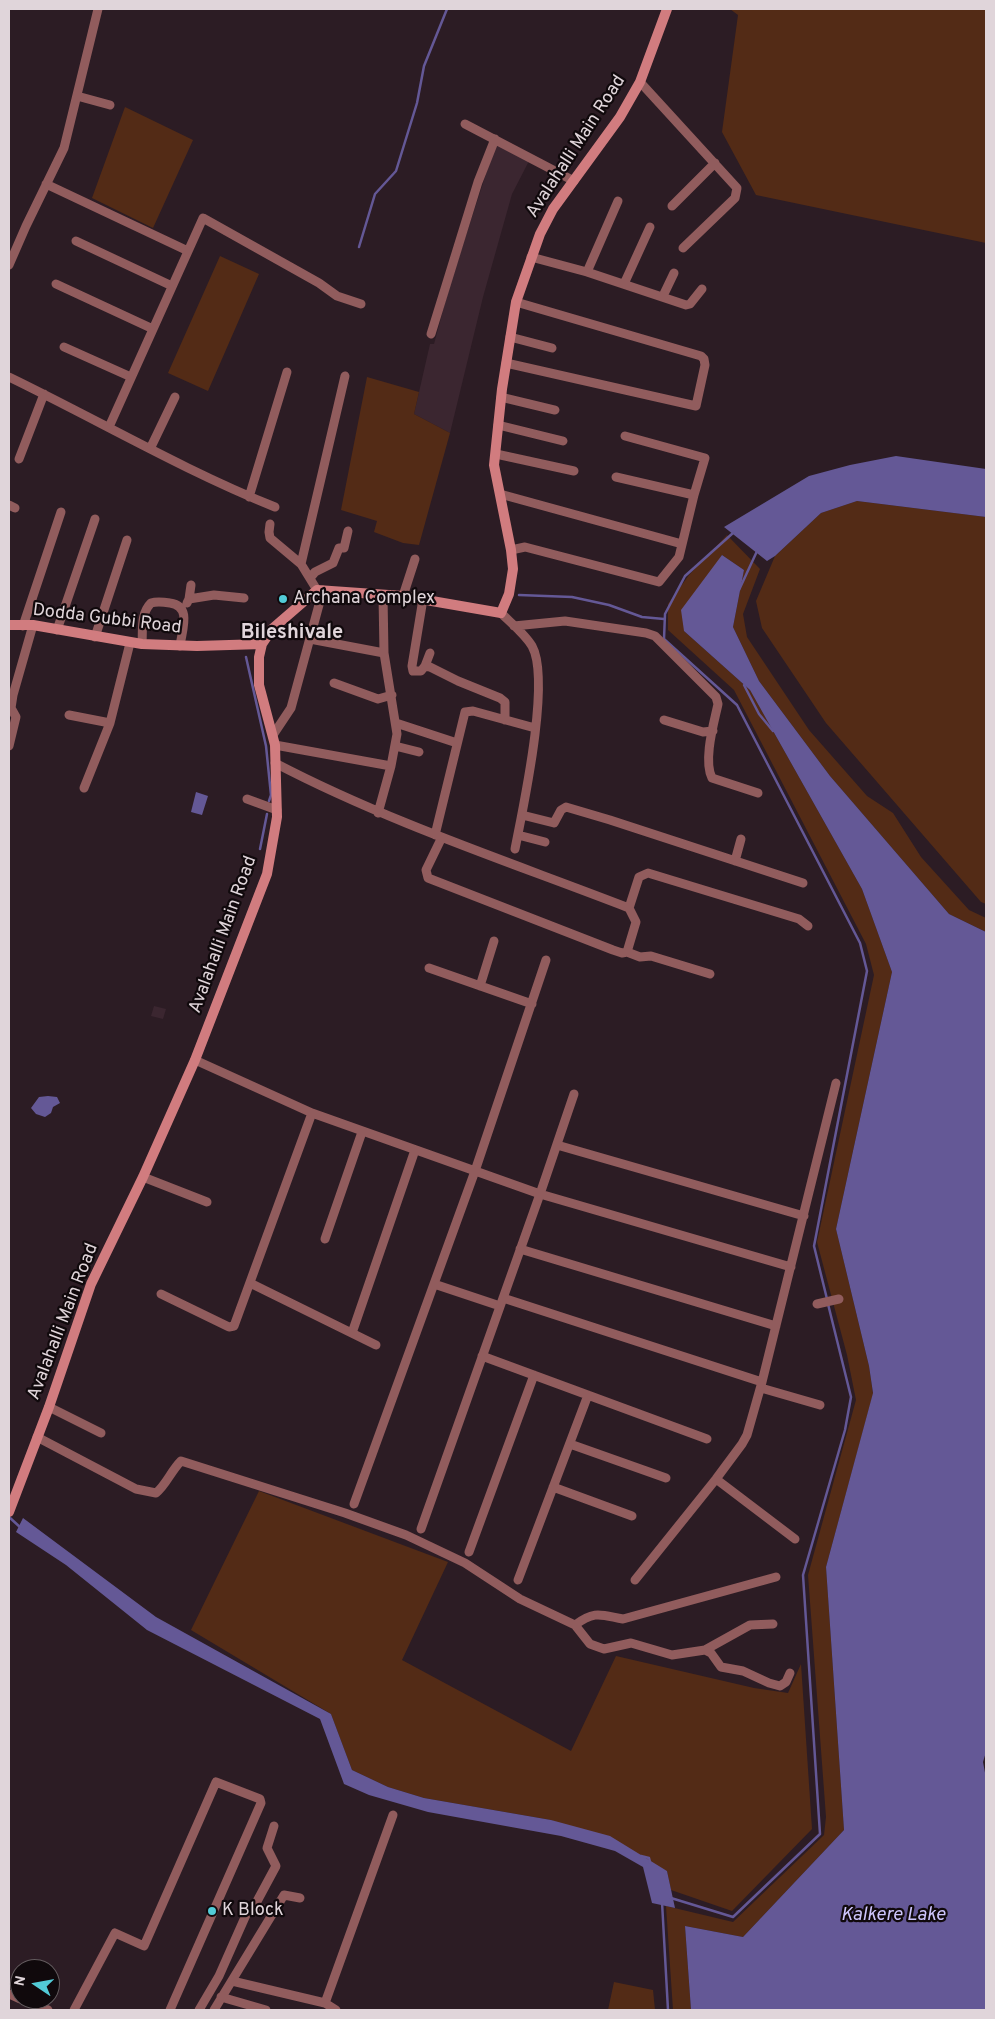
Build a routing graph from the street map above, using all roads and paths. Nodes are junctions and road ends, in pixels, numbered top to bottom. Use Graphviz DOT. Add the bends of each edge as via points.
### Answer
graph roads {
  1 [pos="98,9"];
  2 [pos="667,9"];
  3 [pos="640,82"];
  4 [pos="77,96"];
  5 [pos="110,105"];
  6 [pos="465,124"];
  7 [pos="495,139"];
  8 [pos="715,163"];
  9 [pos="574,181"];
  10 [pos="46,184"];
  11 [pos="618,200"];
  12 [pos="672,206"];
  13 [pos="650,227"];
  14 [pos="76,240"];
  15 [pos="683,248"];
  16 [pos="188,251"];
  17 [pos="531,257"];
  18 [pos="9,266"];
  19 [pos="587,272"];
  20 [pos="674,273"];
  21 [pos="56,284"];
  22 [pos="624,284"];
  23 [pos="172,286"];
  24 [pos="702,289"];
  25 [pos="663,296"];
  26 [pos="516,302"];
  27 [pos="361,304"];
  28 [pos="153,329"];
  29 [pos="431,334"];
  30 [pos="510,337"];
  31 [pos="64,347"];
  32 [pos="552,348"];
  33 [pos="506,363"];
  34 [pos="287,372"];
  35 [pos="345,376"];
  36 [pos="9,377"];
  37 [pos="131,377"];
  38 [pos="44,394"];
  39 [pos="175,397"];
  40 [pos="501,397"];
  41 [pos="555,410"];
  42 [pos="498,425"];
  43 [pos="108,427"];
  44 [pos="625,436"];
  45 [pos="563,441"];
  46 [pos="150,449"];
  47 [pos="496,454"];
  48 [pos="19,459"];
  49 [pos="574,471"];
  50 [pos="616,477"];
  51 [pos="500,494"];
  52 [pos="694,495"];
  53 [pos="250,497"];
  54 [pos="275,507"];
  55 [pos="61,512"];
  56 [pos="95,519"];
  57 [pos="270,524"];
  58 [pos="348,531"];
  59 [pos="127,540"];
  60 [pos="682,544"];
  61 [pos="511,550"];
  62 [pos="415,559"];
  63 [pos="301,564"];
  64 [pos="310,578"];
  65 [pos="190,584"];
  66 [pos="320,590"];
  67 [pos="383,596"];
  68 [pos="403,596"];
  69 [pos="244,598"];
  70 [pos="189,599"];
  71 [pos="423,599"];
  72 [pos="183,609"];
  73 [pos="501,613"];
  74 [pos="9,625"];
  75 [pos="28,625"];
  76 [pos="514,626"];
  77 [pos="56,630"];
  78 [pos="95,637"];
  79 [pos="310,639"];
  80 [pos="130,643"];
  81 [pos="142,644"];
  82 [pos="262,644"];
  83 [pos="180,646"];
  84 [pos="384,653"];
  85 [pos="430,653"];
  86 [pos="425,666"];
  87 [pos="334,683"];
  88 [pos="392,695"];
  89 [pos="69,715"];
  90 [pos="506,720"];
  91 [pos="664,720"];
  92 [pos="110,723"];
  93 [pos="396,723"];
  94 [pos="535,728"];
  95 [pos="713,731"];
  96 [pos="274,740"];
  97 [pos="456,743"];
  98 [pos="9,746"];
  99 [pos="395,746"];
  100 [pos="419,752"];
  101 [pos="275,763"];
  102 [pos="391,766"];
  103 [pos="84,788"];
  104 [pos="758,793"];
  105 [pos="247,799"];
  106 [pos="277,810"];
  107 [pos="378,813"];
  108 [pos="522,815"];
  109 [pos="518,835"];
  110 [pos="438,836"];
  111 [pos="742,839"];
  112 [pos="545,842"];
  113 [pos="515,849"];
  114 [pos="735,862"];
  115 [pos="804,884"];
  116 [pos="629,908"];
  117 [pos="808,926"];
  118 [pos="494,942"];
  119 [pos="627,952"];
  120 [pos="546,960"];
  121 [pos="429,968"];
  122 [pos="710,974"];
  123 [pos="480,986"];
  124 [pos="532,1004"];
  125 [pos="195,1060"];
  126 [pos="836,1083"];
  127 [pos="574,1094"];
  128 [pos="312,1113"];
  129 [pos="362,1132"];
  130 [pos="557,1145"];
  131 [pos="415,1150"];
  132 [pos="475,1171"];
  133 [pos="143,1176"];
  134 [pos="540,1194"];
  135 [pos="207,1202"];
  136 [pos="804,1216"];
  137 [pos="326,1239"];
  138 [pos="520,1250"];
  139 [pos="791,1267"];
  140 [pos="250,1283"];
  141 [pos="434,1284"];
  142 [pos="161,1294"];
  143 [pos="501,1302"];
  144 [pos="776,1326"];
  145 [pos="352,1333"];
  146 [pos="376,1345"];
  147 [pos="482,1356"];
  148 [pos="534,1375"];
  149 [pos="762,1385"];
  150 [pos="588,1395"];
  151 [pos="820,1405"];
  152 [pos="49,1407"];
  153 [pos="101,1433"];
  154 [pos="37,1437"];
  155 [pos="707,1439"];
  156 [pos="570,1444"];
  157 [pos="666,1478"];
  158 [pos="716,1479"];
  159 [pos="553,1488"];
  160 [pos="354,1504"];
  161 [pos="11,1508"];
  162 [pos="632,1516"];
  163 [pos="421,1529"];
  164 [pos="795,1540"];
  165 [pos="469,1552"];
  166 [pos="776,1577"];
  167 [pos="518,1580"];
  168 [pos="635,1580"];
  169 [pos="773,1624"];
  170 [pos="575,1625"];
  171 [pos="705,1650"];
  172 [pos="790,1673"];
  173 [pos="393,1815"];
  174 [pos="274,1826"];
  175 [pos="300,1898"];
  176 [pos="273,1914"];
  177 [pos="246,1915"];
  178 [pos="232,1981"];
  179 [pos="221,1997"];
  180 [pos="325,2004"];
  181 [pos="75,2010"];
  182 [pos="170,2010"];
  183 [pos="199,2010"];
  184 [pos="214,2010"];
  185 [pos="266,2010"];
  186 [pos="336,2010"];
  1 -- 4 [label="street"];
  2 -- 3 [label="main road, Avalahalli Main Road"];
  3 -- 8 [label="street"];
  3 -- 9 [label="main road, Avalahalli Main Road" via="620,117"];
  4 -- 5 [label="street"];
  4 -- 10 [label="street" via="64,148"];
  6 -- 7 [label="street"];
  7 -- 9 [label="street"];
  7 -- 29 [label="street" via="478,182"];
  8 -- 12 [label="street"];
  8 -- 15 [label="street" via="737,188 735,198"];
  9 -- 17 [label="main road, Avalahalli Main Road" via="553,209"];
  10 -- 16 [label="street"];
  10 -- 18 [label="street"];
  11 -- 19 [label="street"];
  13 -- 22 [label="street"];
  14 -- 23 [label="street"];
  16 -- 23 [label="street"];
  16 -- 27 [label="street" via="203,218 328,291"];
  17 -- 19 [label="street"];
  17 -- 26 [label="main road, Avalahalli Main Road"];
  19 -- 22 [label="street"];
  20 -- 25 [label="street"];
  21 -- 28 [label="street"];
  22 -- 25 [label="street"];
  23 -- 28 [label="street"];
  24 -- 25 [label="street" via="688,305"];
  26 -- 30 [label="main road, Avalahalli Main Road"];
  26 -- 33 [label="street" via="701,356 704,366 696,406"];
  28 -- 37 [label="street"];
  30 -- 32 [label="street"];
  30 -- 33 [label="main road, Avalahalli Main Road"];
  31 -- 37 [label="street"];
  33 -- 40 [label="main road, Avalahalli Main Road"];
  34 -- 53 [label="street"];
  35 -- 63 [label="street"];
  36 -- 38 [label="street"];
  37 -- 43 [label="street"];
  38 -- 43 [label="street"];
  38 -- 48 [label="street"];
  39 -- 46 [label="street"];
  40 -- 41 [label="street"];
  40 -- 42 [label="main road, Avalahalli Main Road"];
  42 -- 45 [label="street"];
  42 -- 47 [label="main road, Avalahalli Main Road"];
  43 -- 46 [label="street"];
  44 -- 52 [label="street" via="705,458"];
  46 -- 53 [label="street"];
  47 -- 49 [label="street"];
  47 -- 51 [label="main road, Avalahalli Main Road" via="494,465"];
  50 -- 52 [label="street"];
  51 -- 60 [label="street"];
  51 -- 61 [label="main road, Avalahalli Main Road"];
  52 -- 60 [label="street"];
  53 -- 54 [label="street"];
  55 -- 75 [label="street"];
  56 -- 77 [label="street"];
  57 -- 63 [label="street" via="270,538"];
  58 -- 64 [label="street" via="344,548 339,548 333,563"];
  59 -- 78 [label="street"];
  60 -- 61 [label="street" via="679,557 659,582 525,547"];
  61 -- 73 [label="main road, Avalahalli Main Road" via="509,594"];
  62 -- 68 [label="street"];
  63 -- 64 [label="street"];
  64 -- 66 [label="street"];
  65 -- 70 [label="street"];
  66 -- 67 [label="main road"];
  66 -- 79 [label="street"];
  66 -- 82 [label="main road, Avalahalli Main Road" via="272,628"];
  67 -- 68 [label="main road"];
  67 -- 84 [label="street"];
  68 -- 71 [label="main road"];
  69 -- 70 [label="street" via="214,595"];
  70 -- 72 [label="street"];
  71 -- 73 [label="main road"];
  71 -- 86 [label="street" via="413,671 420,671"];
  72 -- 81 [label="street" via="177,604 151,603 144,615"];
  72 -- 83 [label="street"];
  73 -- 76 [label="street"];
  74 -- 75 [label="main road, Dodda Gubbi Road"];
  75 -- 77 [label="main road, Dodda Gubbi Road"];
  75 -- 98 [label="street" via="13,695 12,708 16,717"];
  76 -- 94 [label="street" via="532,646 537,660 539,699"];
  76 -- 95 [label="street" via="565,621 655,636 713,692 718,704"];
  77 -- 78 [label="main road, Dodda Gubbi Road"];
  78 -- 80 [label="main road, Dodda Gubbi Road"];
  79 -- 84 [label="street"];
  79 -- 96 [label="street" via="290,708"];
  80 -- 81 [label="main road, Dodda Gubbi Road"];
  80 -- 92 [label="street"];
  81 -- 83 [label="main road, Dodda Gubbi Road"];
  82 -- 83 [label="main road, Dodda Gubbi Road"];
  82 -- 96 [label="main road, Avalahalli Main Road" via="259,685"];
  84 -- 88 [label="street"];
  85 -- 86 [label="street"];
  86 -- 90 [label="street" via="500,698 505,702"];
  87 -- 88 [label="street" via="378,699"];
  88 -- 93 [label="street"];
  89 -- 92 [label="street"];
  90 -- 94 [label="street"];
  90 -- 97 [label="street" via="466,711"];
  91 -- 95 [label="street" via="703,732"];
  92 -- 103 [label="street"];
  93 -- 97 [label="street"];
  93 -- 99 [label="street"];
  94 -- 108 [label="street"];
  95 -- 104 [label="street" via="709,764 712,778"];
  96 -- 101 [label="main road, Avalahalli Main Road"];
  96 -- 102 [label="street"];
  97 -- 110 [label="street"];
  99 -- 100 [label="street"];
  99 -- 102 [label="street"];
  101 -- 106 [label="main road, Avalahalli Main Road"];
  101 -- 107 [label="street"];
  102 -- 107 [label="street"];
  105 -- 106 [label="street"];
  106 -- 125 [label="main road, Avalahalli Main Road" via="267,874"];
  107 -- 110 [label="street"];
  108 -- 109 [label="street"];
  108 -- 114 [label="street" via="554,823 566,807"];
  109 -- 112 [label="street"];
  109 -- 113 [label="street"];
  110 -- 116 [label="street"];
  110 -- 119 [label="street" via="426,870 428,878 613,950"];
  111 -- 114 [label="street"];
  114 -- 115 [label="street"];
  116 -- 117 [label="street" via="638,877 648,873 800,919"];
  116 -- 119 [label="street" via="636,922"];
  118 -- 123 [label="street"];
  119 -- 122 [label="street"];
  120 -- 124 [label="street"];
  121 -- 123 [label="street"];
  123 -- 124 [label="street"];
  124 -- 132 [label="street"];
  125 -- 128 [label="street"];
  125 -- 133 [label="main road, Avalahalli Main Road"];
  126 -- 136 [label="street"];
  127 -- 130 [label="street"];
  128 -- 129 [label="street"];
  128 -- 140 [label="street"];
  129 -- 131 [label="street"];
  129 -- 137 [label="street"];
  130 -- 134 [label="street"];
  130 -- 136 [label="street"];
  131 -- 132 [label="street"];
  131 -- 145 [label="street"];
  132 -- 134 [label="street"];
  132 -- 141 [label="street"];
  133 -- 135 [label="street"];
  133 -- 152 [label="main road, Avalahalli Main Road" via="91,1284"];
  134 -- 138 [label="street"];
  134 -- 139 [label="street"];
  136 -- 139 [label="street"];
  138 -- 143 [label="street"];
  138 -- 144 [label="street"];
  139 -- 144 [label="street"];
  140 -- 142 [label="street" via="232,1328"];
  140 -- 145 [label="street"];
  141 -- 143 [label="street"];
  141 -- 160 [label="street"];
  143 -- 147 [label="street"];
  143 -- 149 [label="street"];
  144 -- 149 [label="street"];
  145 -- 146 [label="street"];
  147 -- 148 [label="street"];
  147 -- 163 [label="street"];
  148 -- 150 [label="street"];
  148 -- 165 [label="street"];
  149 -- 151 [label="street"];
  149 -- 158 [label="street" via="747,1435"];
  150 -- 155 [label="street"];
  150 -- 156 [label="street"];
  152 -- 153 [label="street"];
  152 -- 154 [label="main road, Avalahalli Main Road"];
  154 -- 161 [label="main road, Avalahalli Main Road"];
  154 -- 170 [label="street" via="136,1490 156,1493 181,1461 346,1513 406,1535 465,1563 520,1599"];
  156 -- 157 [label="street"];
  156 -- 159 [label="street"];
  158 -- 164 [label="street"];
  158 -- 168 [label="street"];
  159 -- 162 [label="street"];
  159 -- 167 [label="street"];
  166 -- 170 [label="street" via="623,1619 592,1614"];
  169 -- 171 [label="street" via="750,1625"];
  170 -- 171 [label="street" via="590,1644 604,1649 631,1643 672,1655"];
  171 -- 172 [label="street" via="721,1667 743,1671 780,1686"];
  173 -- 180 [label="street"];
  174 -- 176 [label="street" via="267,1848 276,1866 255,1905"];
  175 -- 176 [label="street" via="284,1895"];
  176 -- 178 [label="street"];
  177 -- 183 [label="street" via="219,1976"];
  178 -- 179 [label="street"];
  178 -- 180 [label="street"];
  179 -- 184 [label="street"];
  179 -- 185 [label="street"];
  180 -- 186 [label="street"];
  181 -- 182 [label="street" via="115,1933 144,1946 216,1782 261,1803"];
}
